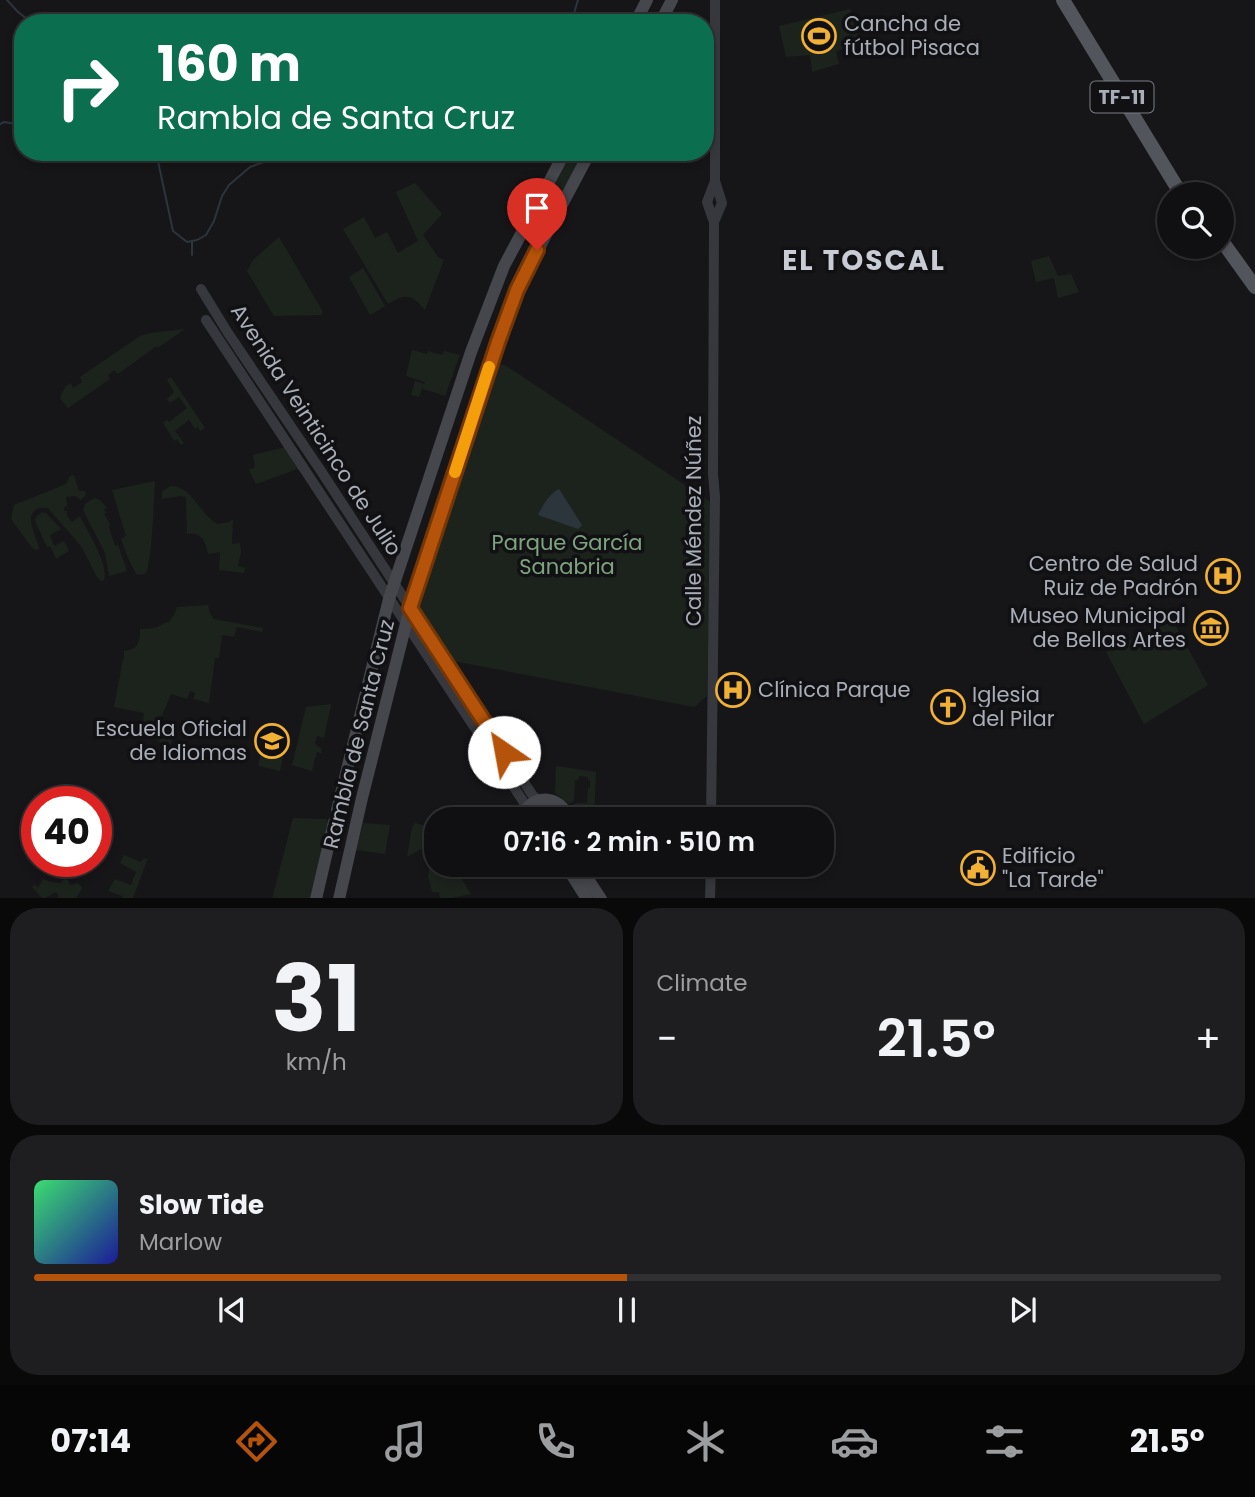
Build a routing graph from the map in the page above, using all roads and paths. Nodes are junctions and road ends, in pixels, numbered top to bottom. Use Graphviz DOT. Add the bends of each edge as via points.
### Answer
graph roads {
  1 [pos="715,0"];
  2 [pos="1063,0"];
  3 [pos="1072,0"];
  4 [pos="560,161"];
  5 [pos="585,161"];
  6 [pos="715,181"];
  7 [pos="1174,182"];
  8 [pos="1182,182"];
  9 [pos="714,222"];
  10 [pos="1234,245"];
  11 [pos="1234,258"];
  12 [pos="1255,271"];
  13 [pos="1255,287"];
  14 [pos="201,289"];
  15 [pos="206,320"];
  16 [pos="471,352"];
  17 [pos="494,353"];
  18 [pos="394,584"];
  19 [pos="389,599"];
  20 [pos="410,608"];
  21 [pos="406,624"];
  22 [pos="375,653"];
  23 [pos="396,661"];
  24 [pos="539,800"];
  25 [pos="523,807"];
  26 [pos="530,807"];
  27 [pos="562,807"];
  28 [pos="711,807"];
  29 [pos="573,877"];
  30 [pos="587,877"];
  31 [pos="710,877"];
  32 [pos="316,898"];
  33 [pos="339,898"];
  34 [pos="587,898"];
  35 [pos="601,898"];
  36 [pos="710,898"];
  1 -- 6 [label="street, Calle Méndez Núñez"];
  2 -- 7 [label="main road, TF-11"];
  3 -- 8 [label="main road, TF-11"];
  4 -- 16 [label="main road, Rambla de Santa Cruz" via="504,266"];
  5 -- 17 [label="main road, Rambla de Santa Cruz" via="522,280"];
  6 -- 9 [label="street, Calle Méndez Núñez" via="722,204"];
  6 -- 9 [label="street, Calle Méndez Núñez" via="704,205"];
  9 -- 28 [label="street, Calle Méndez Núñez"];
  10 -- 12 [label="main road"];
  11 -- 13 [label="main road"];
  14 -- 18 [label="street, Avenida Veinticinco de Julio"];
  15 -- 19 [label="street, Avenida Veinticinco de Julio"];
  16 -- 17 [label="main road"];
  16 -- 18 [label="main road, Rambla de Santa Cruz"];
  17 -- 20 [label="main road, Rambla de Santa Cruz"];
  18 -- 19 [label="main road, Rambla de Santa Cruz"];
  18 -- 20 [label="street, Avenida Veinticinco de Julio"];
  19 -- 21 [label="street, Avenida Veinticinco de Julio"];
  19 -- 22 [label="main road, Rambla de Santa Cruz"];
  20 -- 21 [label="main road, Rambla de Santa Cruz"];
  20 -- 24 [label="street, Avenida Veinticinco de Julio"];
  21 -- 23 [label="main road, Rambla de Santa Cruz"];
  21 -- 25 [label="street, Avenida Veinticinco de Julio"];
  22 -- 23 [label="main road"];
  22 -- 32 [label="main road, Rambla de Santa Cruz"];
  23 -- 33 [label="main road, Rambla de Santa Cruz"];
  24 -- 26 [label="main road"];
  24 -- 27 [label="main road"];
  29 -- 34 [label="main road"];
  30 -- 35 [label="main road"];
  31 -- 36 [label="street"];
}
